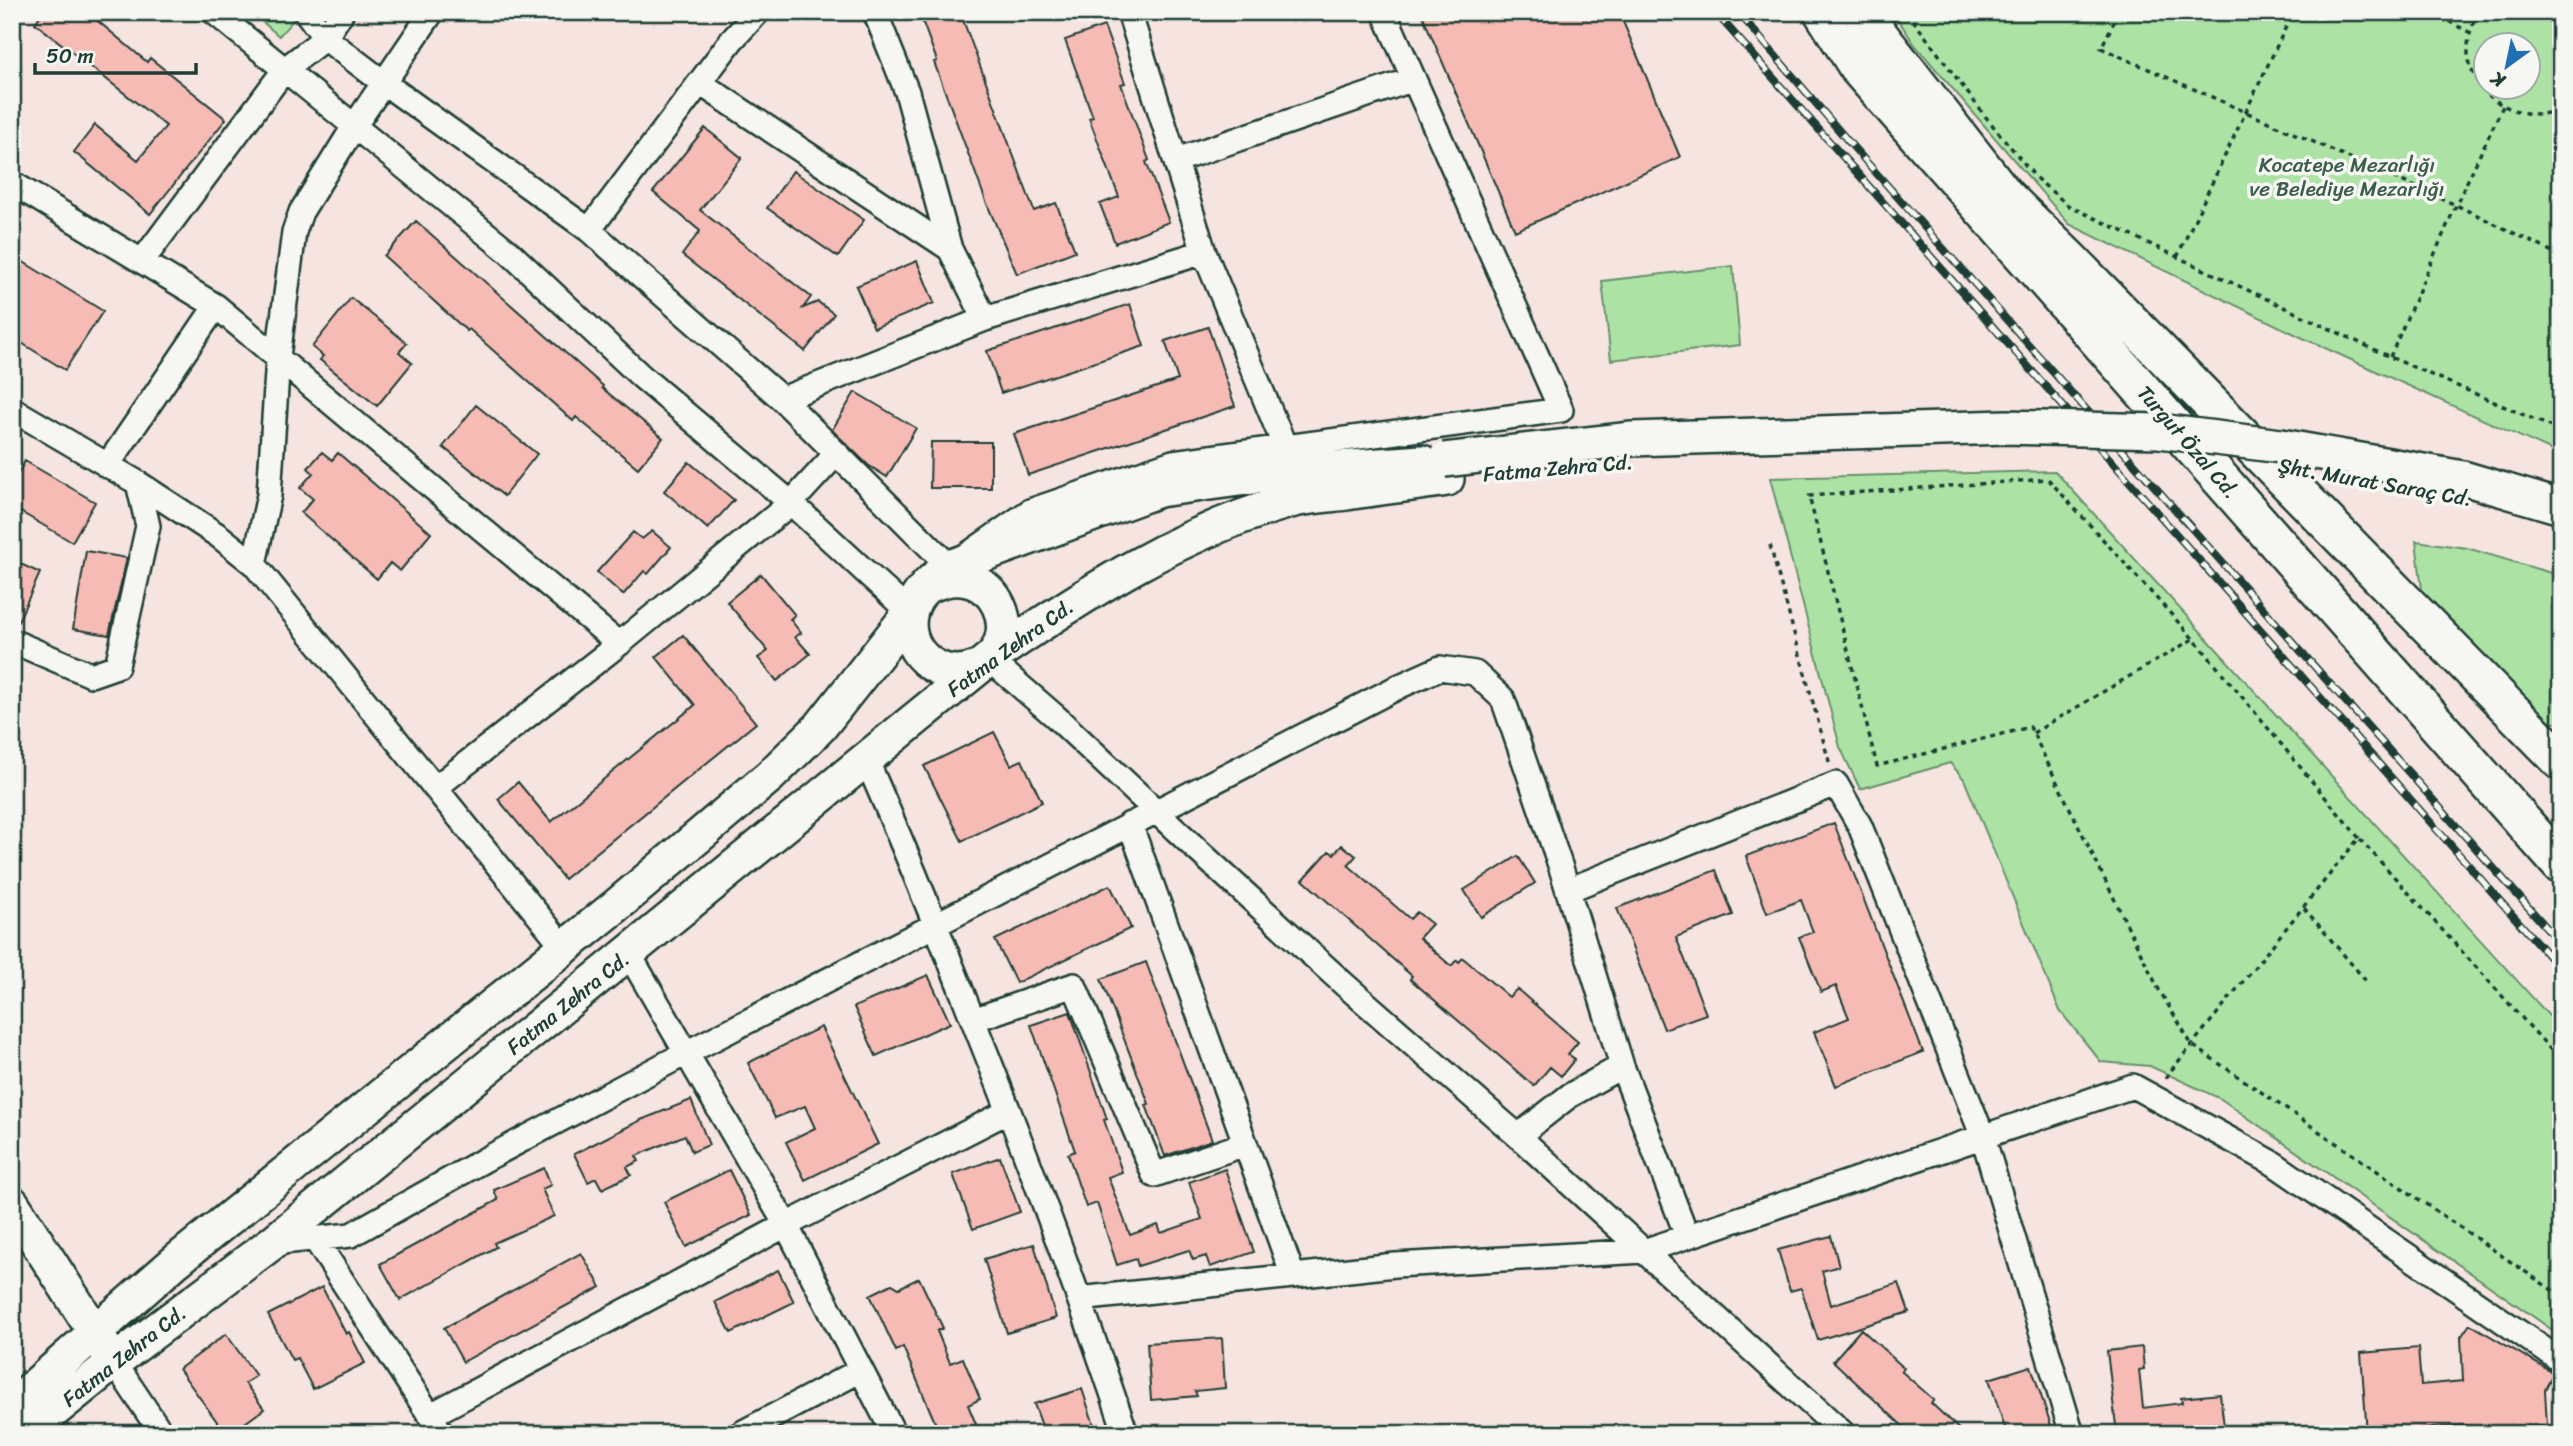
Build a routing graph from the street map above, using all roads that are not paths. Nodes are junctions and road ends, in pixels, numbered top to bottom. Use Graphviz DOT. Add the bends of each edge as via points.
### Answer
graph roads {
  1 [pos="214,12"];
  2 [pos="306,12"];
  3 [pos="342,12"];
  4 [pos="432,12"];
  5 [pos="758,12"];
  6 [pos="875,12"];
  7 [pos="1129,12"];
  8 [pos="1384,12"];
  9 [pos="1823,12"];
  10 [pos="1861,12"];
  11 [pos="325,38"];
  12 [pos="285,69"];
  13 [pos="1414,79"];
  14 [pos="384,83"];
  15 [pos="700,83"];
  16 [pos="355,125"];
  17 [pos="1177,160"];
  18 [pos="12,183"];
  19 [pos="589,230"];
  20 [pos="950,249"];
  21 [pos="1204,252"];
  22 [pos="143,260"];
  23 [pos="216,306"];
  24 [pos="985,319"];
  25 [pos="278,357"];
  26 [pos="782,399"];
  27 [pos="12,410"];
  28 [pos="1285,447"];
  29 [pos="2229,448"];
  30 [pos="836,454"];
  31 [pos="107,466"];
  32 [pos="1446,469"];
  33 [pos="138,484"];
  34 [pos="791,503"];
  35 [pos="2561,507"];
  36 [pos="2561,526"];
  37 [pos="254,564"];
  38 [pos="939,577"];
  39 [pos="910,613"];
  40 [pos="12,641"];
  41 [pos="619,643"];
  42 [pos="989,659"];
  43 [pos="866,758"];
  44 [pos="2561,761"];
  45 [pos="435,788"];
  46 [pos="1156,812"];
  47 [pos="1130,824"];
  48 [pos="2561,864"];
  49 [pos="1567,890"];
  50 [pos="934,923"];
  51 [pos="564,947"];
  52 [pos="629,954"];
  53 [pos="973,1020"];
  54 [pos="688,1052"];
  55 [pos="1622,1066"];
  56 [pos="1009,1111"];
  57 [pos="1518,1136"];
  58 [pos="1983,1137"];
  59 [pos="1245,1144"];
  60 [pos="12,1203"];
  61 [pos="786,1224"];
  62 [pos="1687,1236"];
  63 [pos="315,1239"];
  64 [pos="272,1243"];
  65 [pos="1644,1251"];
  66 [pos="1293,1276"];
  67 [pos="1079,1299"];
  68 [pos="95,1333"];
  69 [pos="2561,1361"];
  70 [pos="114,1362"];
  71 [pos="861,1370"];
  72 [pos="12,1406"];
  73 [pos="436,1425"];
  74 [pos="25,1434"];
  75 [pos="162,1434"];
  76 [pos="740,1434"];
  77 [pos="894,1434"];
  78 [pos="1126,1434"];
  79 [pos="1844,1434"];
  80 [pos="2072,1434"];
  1 -- 12 [label="street"];
  2 -- 11 [label="street"];
  3 -- 11 [label="street"];
  4 -- 14 [label="street"];
  5 -- 15 [label="street"];
  6 -- 20 [label="street" via="907,92"];
  7 -- 17 [label="street"];
  8 -- 13 [label="street"];
  9 -- 48 [label="main road, Turgut Özal Cd." via="1859,69"];
  10 -- 44 [label="main road, Turgut Özal Cd." via="2005,196"];
  11 -- 12 [label="street"];
  11 -- 14 [label="street"];
  12 -- 16 [label="street"];
  12 -- 22 [label="street"];
  13 -- 17 [label="street"];
  13 -- 28 [label="street" via="1561,410"];
  14 -- 16 [label="street"];
  14 -- 19 [label="street"];
  15 -- 19 [label="street"];
  15 -- 20 [label="street"];
  16 -- 25 [label="street" via="301,212 294,232"];
  16 -- 34 [label="street" via="510,253 642,377"];
  17 -- 21 [label="street"];
  18 -- 22 [label="street"];
  19 -- 26 [label="street"];
  20 -- 24 [label="street"];
  21 -- 24 [label="street"];
  21 -- 28 [label="street"];
  22 -- 23 [label="street"];
  23 -- 25 [label="street"];
  23 -- 31 [label="street"];
  24 -- 26 [label="street"];
  25 -- 37 [label="street" via="269,495"];
  25 -- 41 [label="street"];
  26 -- 30 [label="street"];
  27 -- 31 [label="street"];
  28 -- 38 [label="street" via="1173,462 1030,511"];
  29 -- 32 [label="main road, Fatma Zehra Cd." via="2032,445"];
  29 -- 35 [label="main road, Şht. Murat Saraç Cd., bridge" via="2463,478"];
  29 -- 36 [label="main road, Şht. Murat Saraç Cd." via="2452,493"];
  30 -- 34 [label="street"];
  30 -- 38 [label="street"];
  31 -- 33 [label="street"];
  32 -- 38 [label="main road, Fatma Zehra Cd." via="1297,471 1159,490"];
  32 -- 42 [label="main road, Fatma Zehra Cd." via="1296,499 1218,525 1097,586"];
  33 -- 37 [label="street"];
  33 -- 40 [label="street" via="148,526 117,666 91,674"];
  34 -- 39 [label="street"];
  34 -- 41 [label="street"];
  37 -- 45 [label="street"];
  38 -- 39 [label="main road" via="920,593"];
  38 -- 42 [label="main road" via="974,581 997,601 1003,631"];
  39 -- 42 [label="main road" via="912,643 932,666 962,672"];
  39 -- 51 [label="main road, Fatma Zehra Cd." via="820,727 770,776"];
  41 -- 45 [label="street"];
  42 -- 43 [label="main road, Fatma Zehra Cd."];
  42 -- 46 [label="street"];
  43 -- 50 [label="street"];
  43 -- 52 [label="main road, Fatma Zehra Cd."];
  45 -- 51 [label="street"];
  46 -- 47 [label="street"];
  46 -- 49 [label="street" via="1440,668 1475,673 1503,699"];
  46 -- 57 [label="street"];
  47 -- 50 [label="street"];
  47 -- 59 [label="street"];
  49 -- 55 [label="street"];
  49 -- 58 [label="street" via="1836,784 1860,826"];
  50 -- 53 [label="street"];
  50 -- 54 [label="street"];
  51 -- 68 [label="main road, Fatma Zehra Cd." via="174,1262"];
  52 -- 54 [label="street"];
  52 -- 64 [label="main road, Fatma Zehra Cd."];
  53 -- 56 [label="street"];
  53 -- 59 [label="street" via="1074,985 1154,1175"];
  54 -- 61 [label="street"];
  54 -- 63 [label="street" via="351,1236"];
  55 -- 57 [label="street" via="1569,1096"];
  55 -- 62 [label="street"];
  56 -- 61 [label="street"];
  56 -- 67 [label="street"];
  57 -- 65 [label="street"];
  58 -- 62 [label="street"];
  58 -- 69 [label="street" via="2133,1086 2273,1163"];
  58 -- 80 [label="street"];
  59 -- 66 [label="street"];
  60 -- 68 [label="main road"];
  61 -- 71 [label="street"];
  61 -- 73 [label="street"];
  62 -- 65 [label="street"];
  63 -- 64 [label="street"];
  63 -- 73 [label="street"];
  64 -- 70 [label="main road, Fatma Zehra Cd."];
  65 -- 66 [label="street" via="1395,1265"];
  65 -- 79 [label="street"];
  66 -- 67 [label="street"];
  67 -- 78 [label="street"];
  68 -- 70 [label="main road"];
  68 -- 72 [label="main road, Fatma Zehra Cd."];
  70 -- 74 [label="main road, Fatma Zehra Cd."];
  70 -- 75 [label="street"];
  71 -- 76 [label="street"];
  71 -- 77 [label="street"];
}
